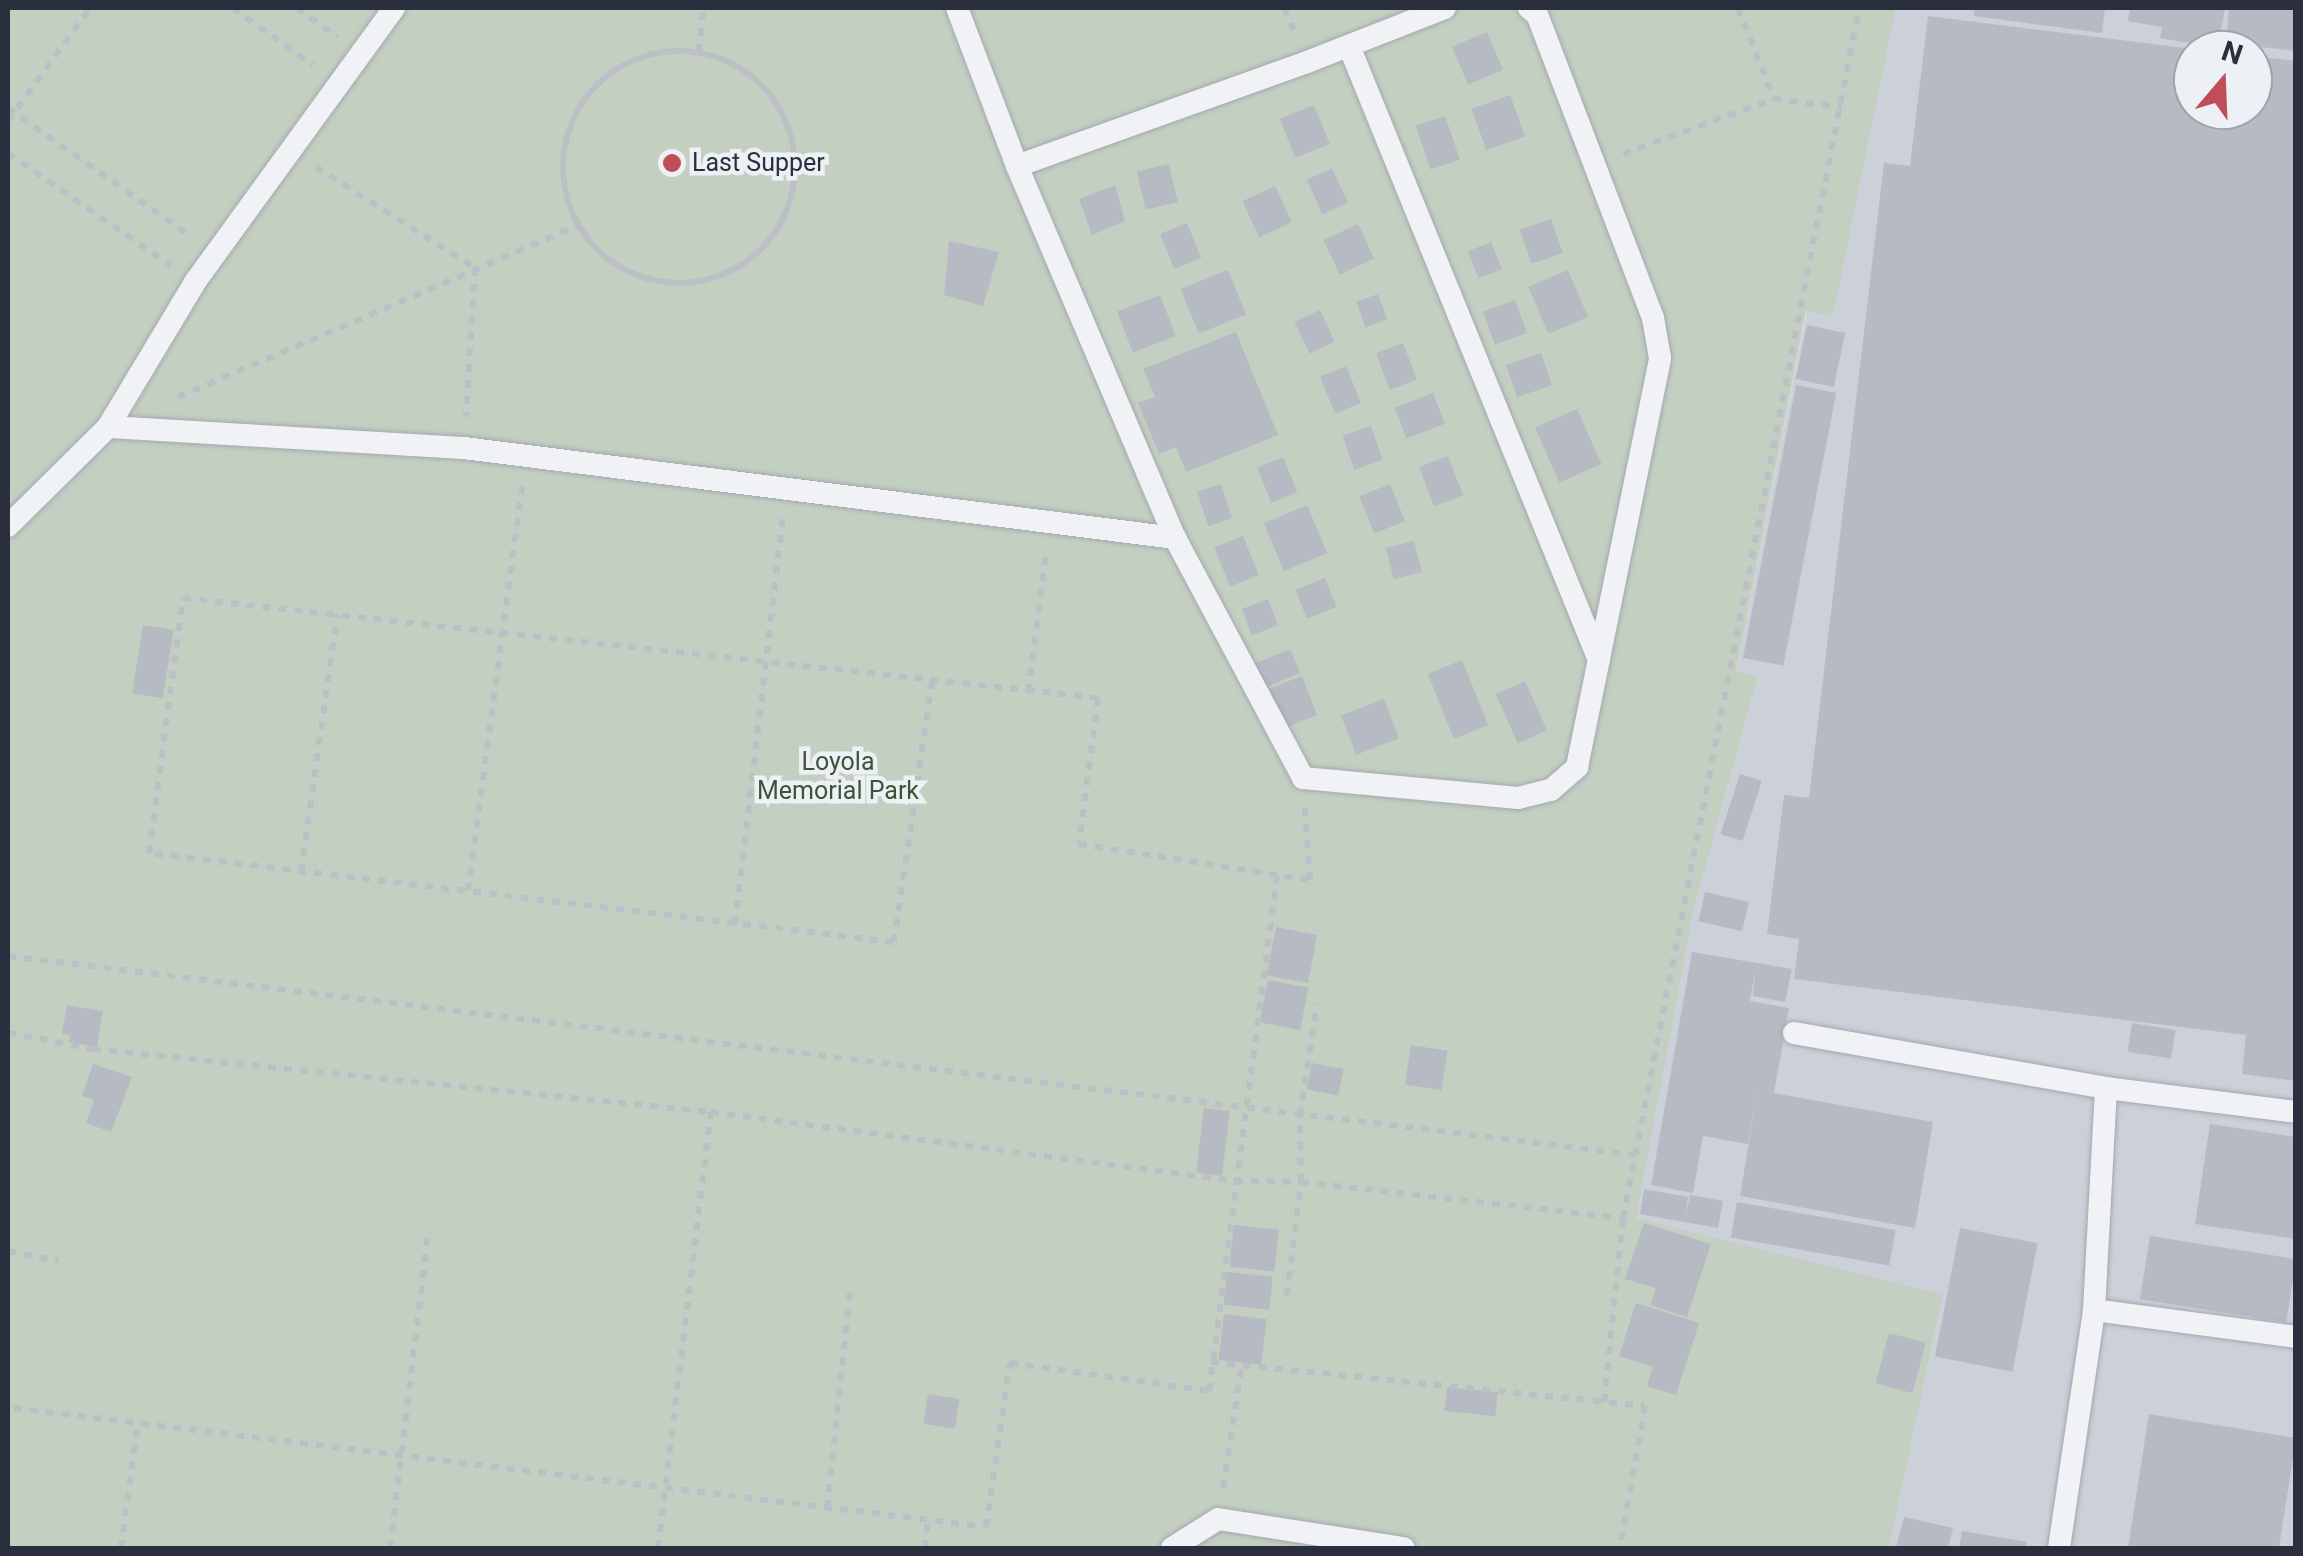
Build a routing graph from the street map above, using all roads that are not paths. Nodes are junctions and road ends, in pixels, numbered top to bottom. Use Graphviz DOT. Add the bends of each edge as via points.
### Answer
graph roads {
  1 [pos="394,8"];
  2 [pos="957,8"];
  3 [pos="1445,8"];
  4 [pos="1529,8"];
  5 [pos="1348,46"];
  6 [pos="1016,166"];
  7 [pos="108,427"];
  8 [pos="8,526"];
  9 [pos="1176,538"];
  10 [pos="1599,660"];
  11 [pos="1794,1033"];
  12 [pos="2106,1088"];
  13 [pos="2296,1112"];
  14 [pos="2094,1310"];
  15 [pos="2296,1337"];
  16 [pos="1172,1548"];
  17 [pos="1404,1548"];
  18 [pos="2059,1548"];
  1 -- 7 [label="lane" via="215,254"];
  2 -- 6 [label="lane"];
  3 -- 5 [label="lane"];
  4 -- 10 [label="lane" via="1653,318 1660,358"];
  5 -- 6 [label="lane"];
  5 -- 10 [label="lane"];
  6 -- 9 [label="lane"];
  7 -- 8 [label="lane"];
  7 -- 9 [label="lane" via="464,448"];
  9 -- 10 [label="lane" via="1303,778 1518,798 1551,790 1576,767"];
  11 -- 12 [label="lane"];
  12 -- 13 [label="lane"];
  12 -- 14 [label="lane"];
  14 -- 15 [label="lane"];
  14 -- 18 [label="lane"];
  16 -- 17 [label="lane" via="1218,1519"];
}
